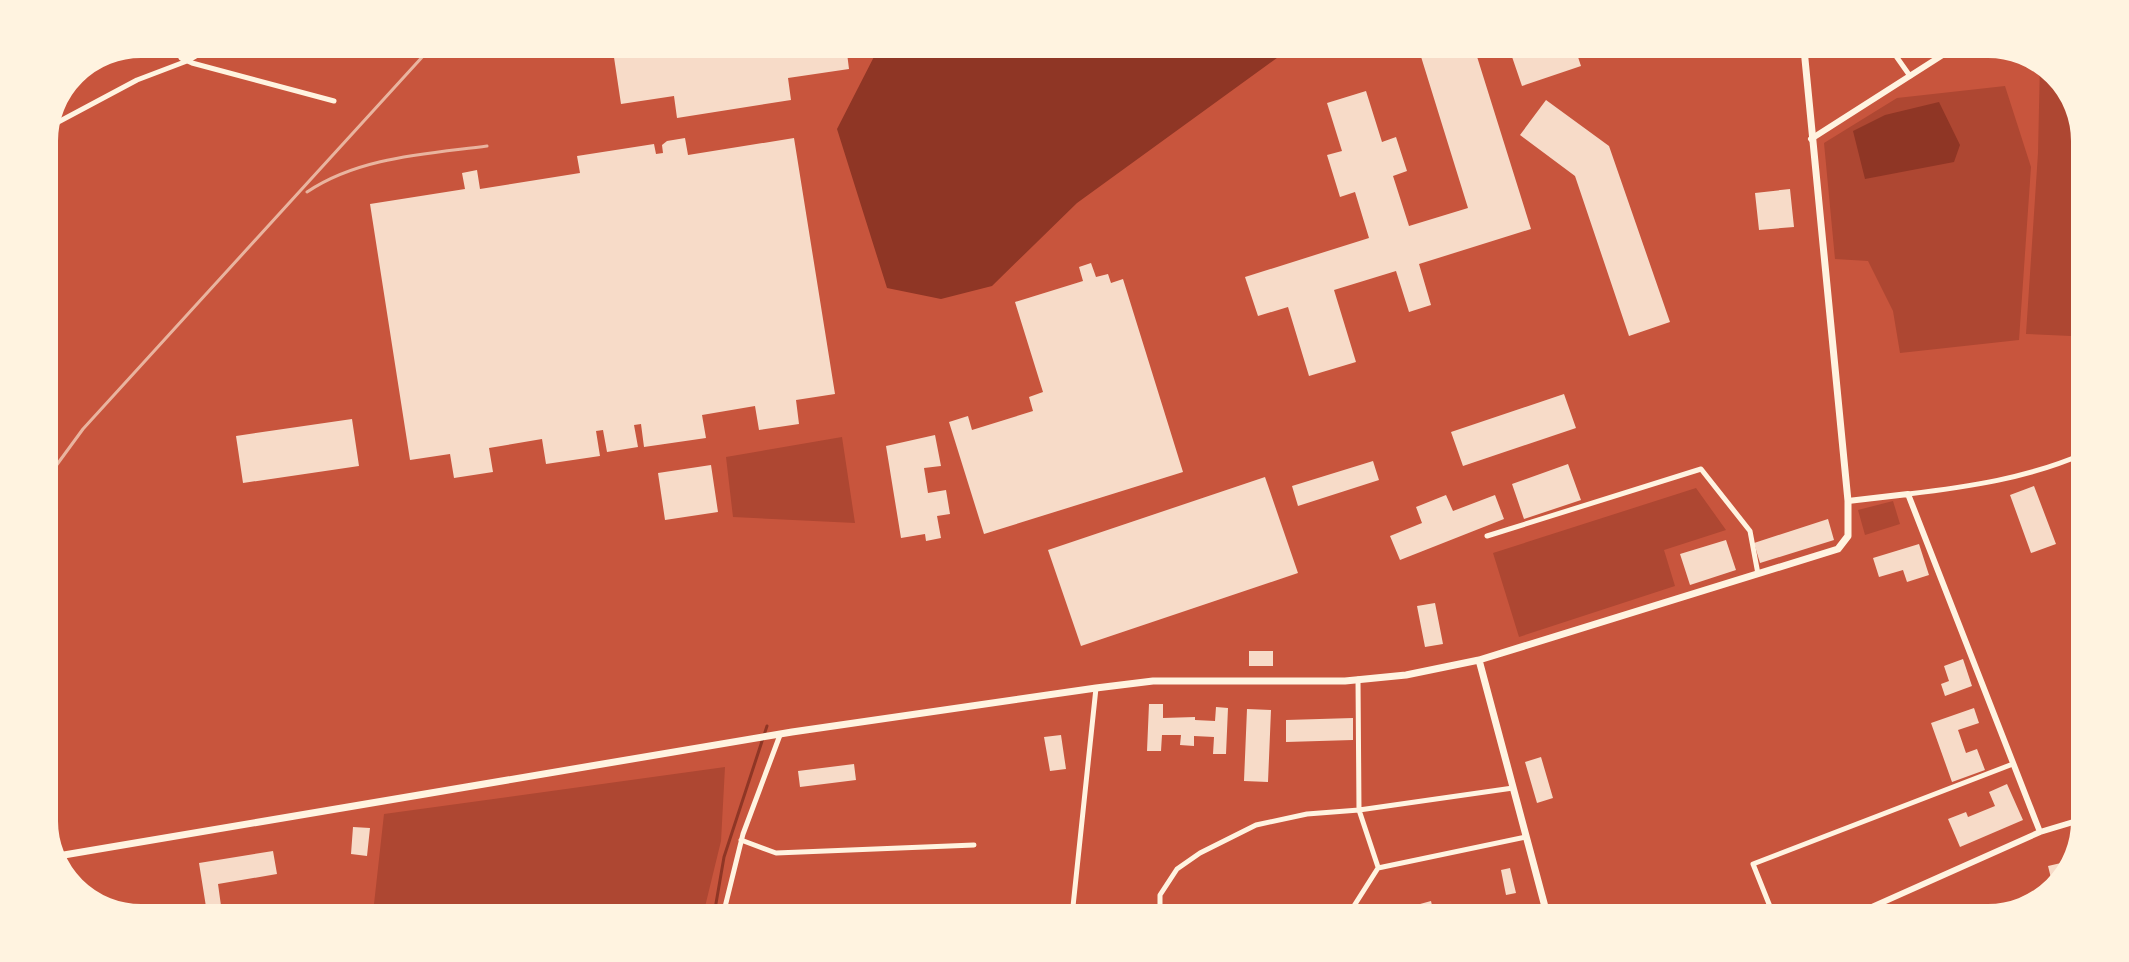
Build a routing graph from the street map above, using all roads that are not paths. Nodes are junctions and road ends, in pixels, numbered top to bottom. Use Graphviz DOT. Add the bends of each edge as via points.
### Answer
graph roads {
  1 [pos="180,56"];
  2 [pos="196,56"];
  3 [pos="1805,56"];
  4 [pos="1896,56"];
  5 [pos="1942,56"];
  6 [pos="187,61"];
  7 [pos="1911,77"];
  8 [pos="334,101"];
  9 [pos="58,122"];
  10 [pos="1811,139"];
  11 [pos="2073,458"];
  12 [pos="1908,494"];
  13 [pos="1848,501"];
  14 [pos="1487,536"];
  15 [pos="1758,574"];
  16 [pos="1479,660"];
  17 [pos="1358,679"];
  18 [pos="1096,688"];
  19 [pos="780,735"];
  20 [pos="2013,764"];
  21 [pos="1513,788"];
  22 [pos="1359,810"];
  23 [pos="2073,822"];
  24 [pos="2040,832"];
  25 [pos="1526,837"];
  26 [pos="741,840"];
  27 [pos="974,845"];
  28 [pos="63,855"];
  29 [pos="1378,868"];
  30 [pos="725,906"];
  31 [pos="1073,906"];
  32 [pos="1160,906"];
  33 [pos="1354,906"];
  34 [pos="1545,906"];
  35 [pos="1770,906"];
  36 [pos="1874,906"];
  1 -- 6 [label="street"];
  2 -- 6 [label="street"];
  3 -- 10 [label="main road"];
  4 -- 7 [label="street"];
  5 -- 7 [label="street"];
  6 -- 8 [label="street"];
  6 -- 9 [label="street" via="137,80"];
  7 -- 10 [label="street"];
  10 -- 13 [label="main road"];
  11 -- 12 [label="street" via="1966,487"];
  12 -- 13 [label="street"];
  12 -- 20 [label="street"];
  13 -- 15 [label="main road" via="1843,547"];
  14 -- 15 [label="street" via="1701,469 1750,531"];
  15 -- 16 [label="main road"];
  16 -- 17 [label="main road"];
  16 -- 21 [label="main road"];
  17 -- 18 [label="main road" via="1153,681"];
  17 -- 22 [label="street"];
  18 -- 19 [label="main road"];
  18 -- 31 [label="street"];
  19 -- 26 [label="street"];
  19 -- 28 [label="main road"];
  20 -- 24 [label="street"];
  20 -- 35 [label="street" via="1753,864"];
  21 -- 22 [label="street"];
  21 -- 25 [label="main road"];
  22 -- 29 [label="street"];
  22 -- 32 [label="street" via="1256,825 1177,869 1160,895"];
  23 -- 24 [label="street"];
  24 -- 36 [label="street"];
  25 -- 29 [label="street"];
  25 -- 34 [label="main road"];
  26 -- 27 [label="street" via="776,853"];
  26 -- 30 [label="street"];
  29 -- 33 [label="street"];
}
